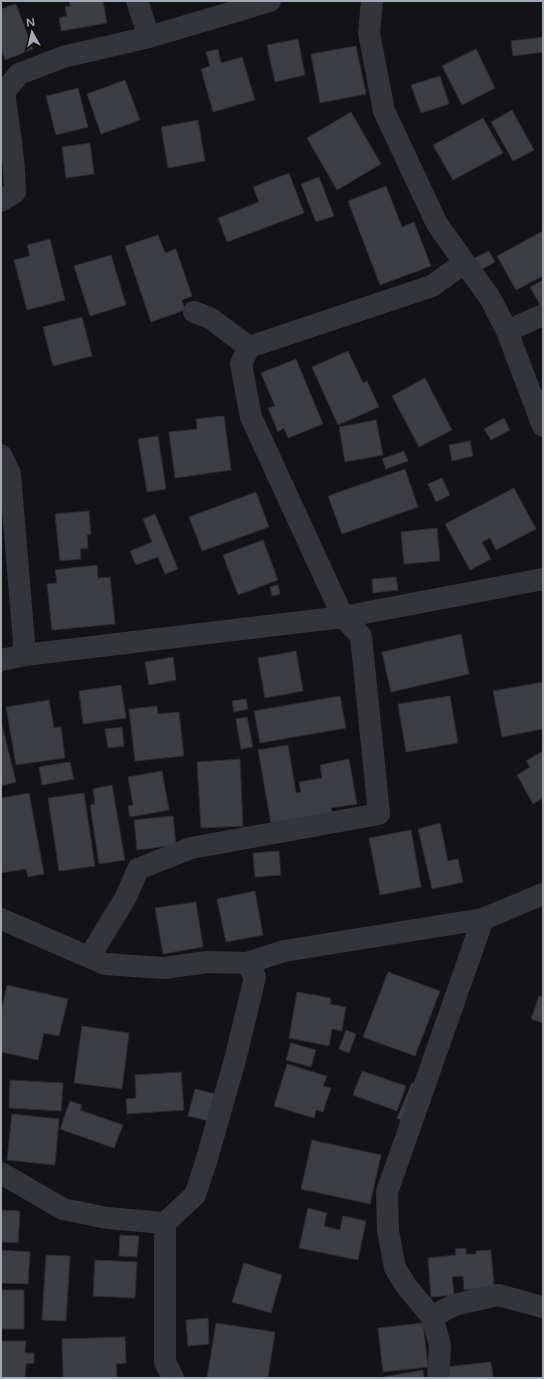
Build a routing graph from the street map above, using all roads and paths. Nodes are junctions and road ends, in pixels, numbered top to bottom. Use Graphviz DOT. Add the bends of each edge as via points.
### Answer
graph roads {
  1 [pos="137,1"];
  2 [pos="270,1"];
  3 [pos="372,1"];
  4 [pos="149,37"];
  5 [pos="1,201"];
  6 [pos="464,263"];
  7 [pos="194,312"];
  8 [pos="543,315"];
  9 [pos="507,332"];
  10 [pos="249,347"];
  11 [pos="543,426"];
  12 [pos="1,455"];
  13 [pos="543,579"];
  14 [pos="343,617"];
  15 [pos="25,656"];
  16 [pos="1,660"];
  17 [pos="543,894"];
  18 [pos="1,918"];
  19 [pos="483,919"];
  20 [pos="90,956"];
  21 [pos="246,963"];
  22 [pos="1,1173"];
  23 [pos="164,1223"];
  24 [pos="543,1307"];
  25 [pos="432,1317"];
  26 [pos="173,1378"];
  27 [pos="438,1378"];
  1 -- 4 [label="street"];
  2 -- 4 [label="street"];
  3 -- 6 [label="street" via="369,33 384,111 437,224"];
  4 -- 5 [label="street" via="63,58 19,74 4,92 15,167 15,192"];
  6 -- 9 [label="street" via="490,298"];
  6 -- 10 [label="street" via="432,286"];
  7 -- 10 [label="street" via="210,318"];
  8 -- 9 [label="street"];
  9 -- 11 [label="street"];
  10 -- 14 [label="street" via="241,364 251,417"];
  12 -- 15 [label="street" via="10,474"];
  13 -- 14 [label="street"];
  14 -- 15 [label="street"];
  14 -- 20 [label="street" via="361,636 379,814 191,848 138,869 126,897"];
  15 -- 16 [label="street"];
  17 -- 19 [label="street"];
  18 -- 20 [label="street"];
  19 -- 21 [label="street" via="284,951"];
  19 -- 25 [label="street" via="388,1192 388,1230 395,1268"];
  20 -- 21 [label="street" via="105,964 164,968 207,962"];
  21 -- 23 [label="street" via="255,977 206,1162 195,1195"];
  22 -- 23 [label="street" via="63,1209 107,1218"];
  23 -- 26 [label="street" via="165,1362"];
  24 -- 25 [label="street" via="498,1294 454,1305"];
  25 -- 27 [label="street" via="440,1345"];
}
